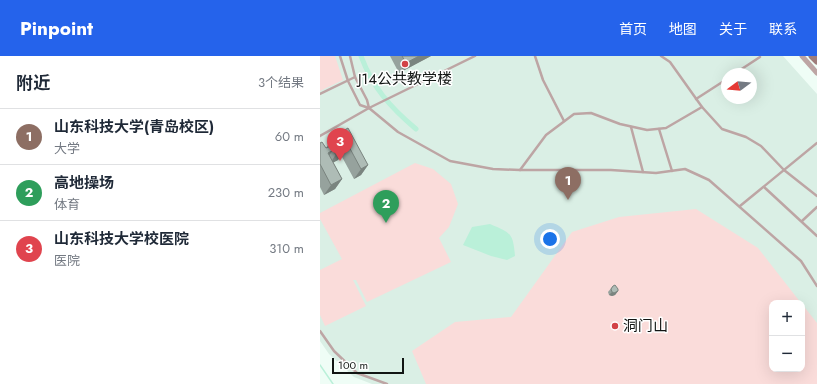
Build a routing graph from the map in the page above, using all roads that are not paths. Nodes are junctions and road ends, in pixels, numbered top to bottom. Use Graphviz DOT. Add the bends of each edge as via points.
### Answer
graph roads {
  1 [pos="340,56"];
  2 [pos="350,56"];
  3 [pos="475,56"];
  4 [pos="534,56"];
  5 [pos="661,56"];
  6 [pos="802,56"];
  7 [pos="812,56"];
  8 [pos="760,57"];
  9 [pos="817,61"];
  10 [pos="743,68"];
  11 [pos="817,73"];
  12 [pos="356,76"];
  13 [pos="348,80"];
  14 [pos="721,83"];
  15 [pos="320,94"];
  16 [pos="696,99"];
  17 [pos="702,107"];
  18 [pos="369,108"];
  19 [pos="564,121"];
  20 [pos="631,126"];
  21 [pos="659,129"];
  22 [pos="320,136"];
  23 [pos="817,143"];
  24 [pos="520,170"];
  25 [pos="784,170"];
  26 [pos="672,171"];
  27 [pos="643,172"];
  28 [pos="764,187"];
  29 [pos="817,196"];
  30 [pos="740,206"];
  31 [pos="817,207"];
  32 [pos="802,221"];
  33 [pos="817,236"];
  34 [pos="817,286"];
  35 [pos="320,331"];
  36 [pos="387,384"];
  1 -- 13 [label="lane"];
  2 -- 12 [label="lane"];
  3 -- 18 [label="lane"];
  4 -- 19 [label="lane"];
  5 -- 16 [label="lane" via="670,62"];
  6 -- 11 [label="street"];
  7 -- 9 [label="main road"];
  8 -- 10 [label="lane"];
  12 -- 13 [label="lane"];
  12 -- 18 [label="lane"];
  13 -- 15 [label="lane"];
  13 -- 18 [label="lane" via="360,105"];
  14 -- 16 [label="lane"];
  16 -- 17 [label="lane"];
  17 -- 21 [label="lane" via="666,128"];
  17 -- 25 [label="lane" via="722,129 746,137 762,146"];
  18 -- 22 [label="lane"];
  18 -- 24 [label="lane" via="398,132 450,161 493,169"];
  19 -- 20 [label="lane" via="574,114 591,113"];
  19 -- 24 [label="lane" via="546,135"];
  20 -- 21 [label="lane" via="647,130"];
  20 -- 27 [label="lane"];
  21 -- 26 [label="lane"];
  23 -- 25 [label="lane"];
  24 -- 27 [label="lane"];
  25 -- 28 [label="lane"];
  25 -- 29 [label="lane"];
  26 -- 27 [label="lane"];
  26 -- 30 [label="lane" via="686,169 709,180"];
  28 -- 30 [label="lane"];
  28 -- 32 [label="lane"];
  30 -- 34 [label="lane" via="801,261"];
  31 -- 32 [label="lane"];
  32 -- 33 [label="lane"];
  35 -- 36 [label="lane" via="334,351 357,373"];
}
